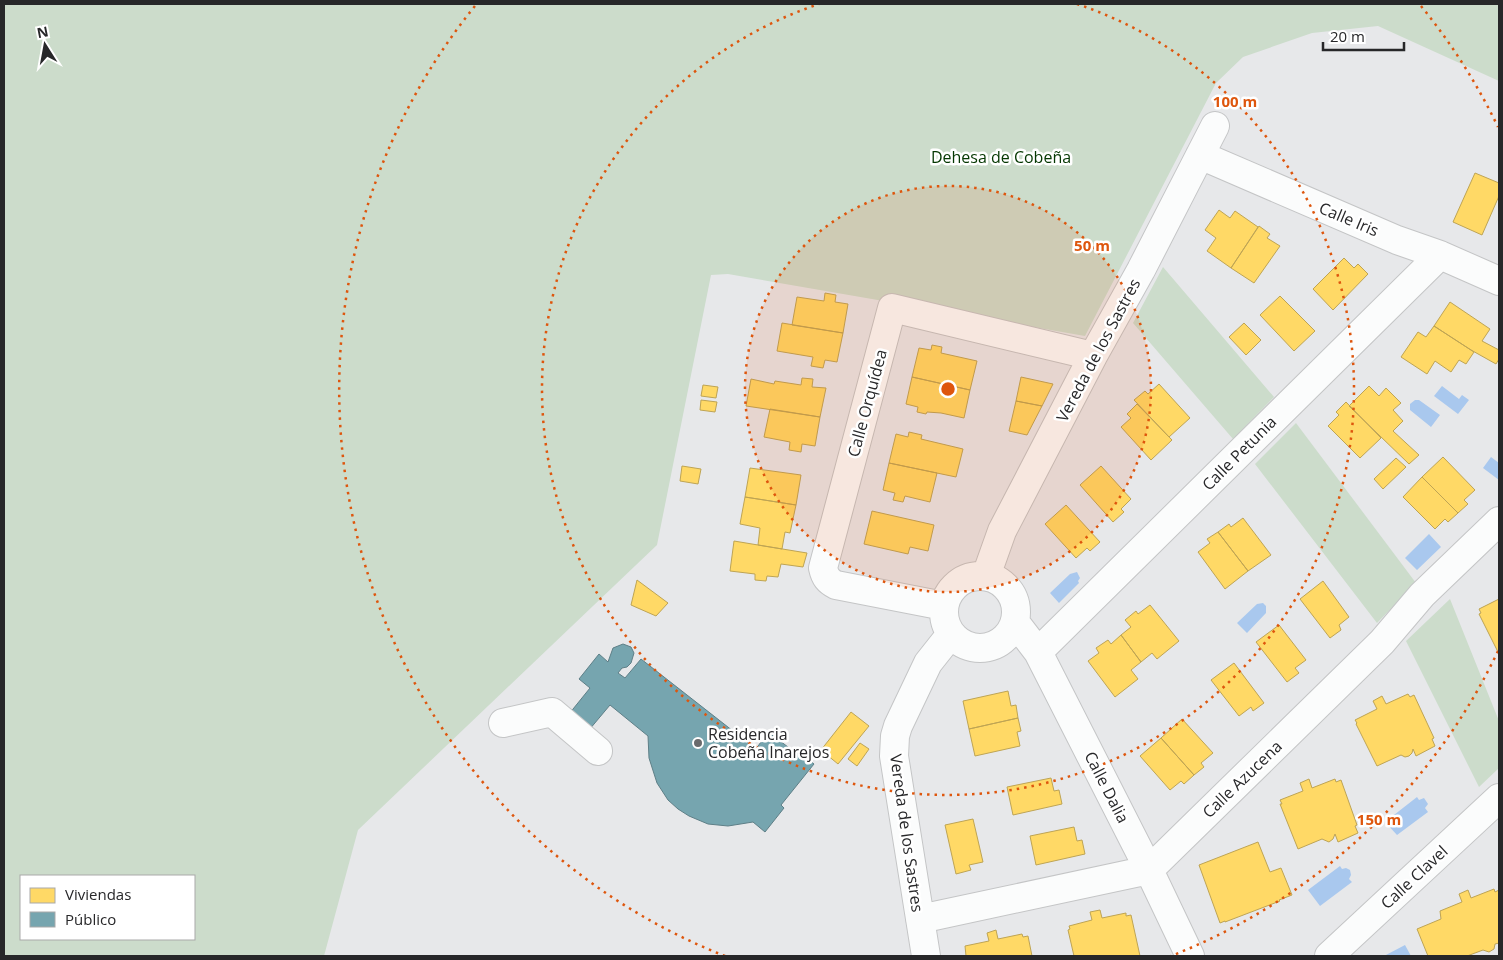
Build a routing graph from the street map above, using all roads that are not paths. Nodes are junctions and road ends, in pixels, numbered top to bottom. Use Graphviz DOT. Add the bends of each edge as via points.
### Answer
graph roads {
  1 [pos="1215,126"];
  2 [pos="1200,155"];
  3 [pos="1440,256"];
  4 [pos="1499,281"];
  5 [pos="1093,356"];
  6 [pos="1499,521"];
  7 [pos="986,576"];
  8 [pos="944,606"];
  9 [pos="1016,622"];
  10 [pos="951,634"];
  11 [pos="1038,652"];
  12 [pos="503,723"];
  13 [pos="598,751"];
  14 [pos="1499,798"];
  15 [pos="1149,870"];
  16 [pos="920,919"];
  17 [pos="926,956"];
  18 [pos="1190,956"];
  19 [pos="1329,956"];
  1 -- 2 [label="street, Vereda de los Sastres"];
  2 -- 3 [label="street, Calle Iris"];
  2 -- 5 [label="street, Vereda de los Sastres"];
  3 -- 4 [label="street, Calle Iris"];
  3 -- 11 [label="street, Calle Petunia"];
  5 -- 7 [label="street, Vereda de los Sastres" via="1002,531"];
  5 -- 8 [label="street, Calle Orquídea" via="892,308 824,574 828,582 836,585"];
  6 -- 15 [label="street, Calle Azucena" via="1422,595 1382,642"];
  7 -- 8 [label="street" via="975,576 955,586"];
  7 -- 9 [label="street" via="998,580 1014,598"];
  8 -- 10 [label="street" via="946,626"];
  9 -- 10 [label="street" via="1003,641 993,646 970,647"];
  9 -- 11 [label="street, Calle Dalia"];
  10 -- 16 [label="street, Vereda de los Sastres" via="891,720"];
  11 -- 15 [label="street, Calle Dalia"];
  12 -- 13 [label="street" via="552,712"];
  14 -- 19 [label="street, Calle Clavel"];
  15 -- 16 [label="street"];
  15 -- 18 [label="street, Calle Dalia"];
  16 -- 17 [label="street, Vereda de los Sastres"];
}
